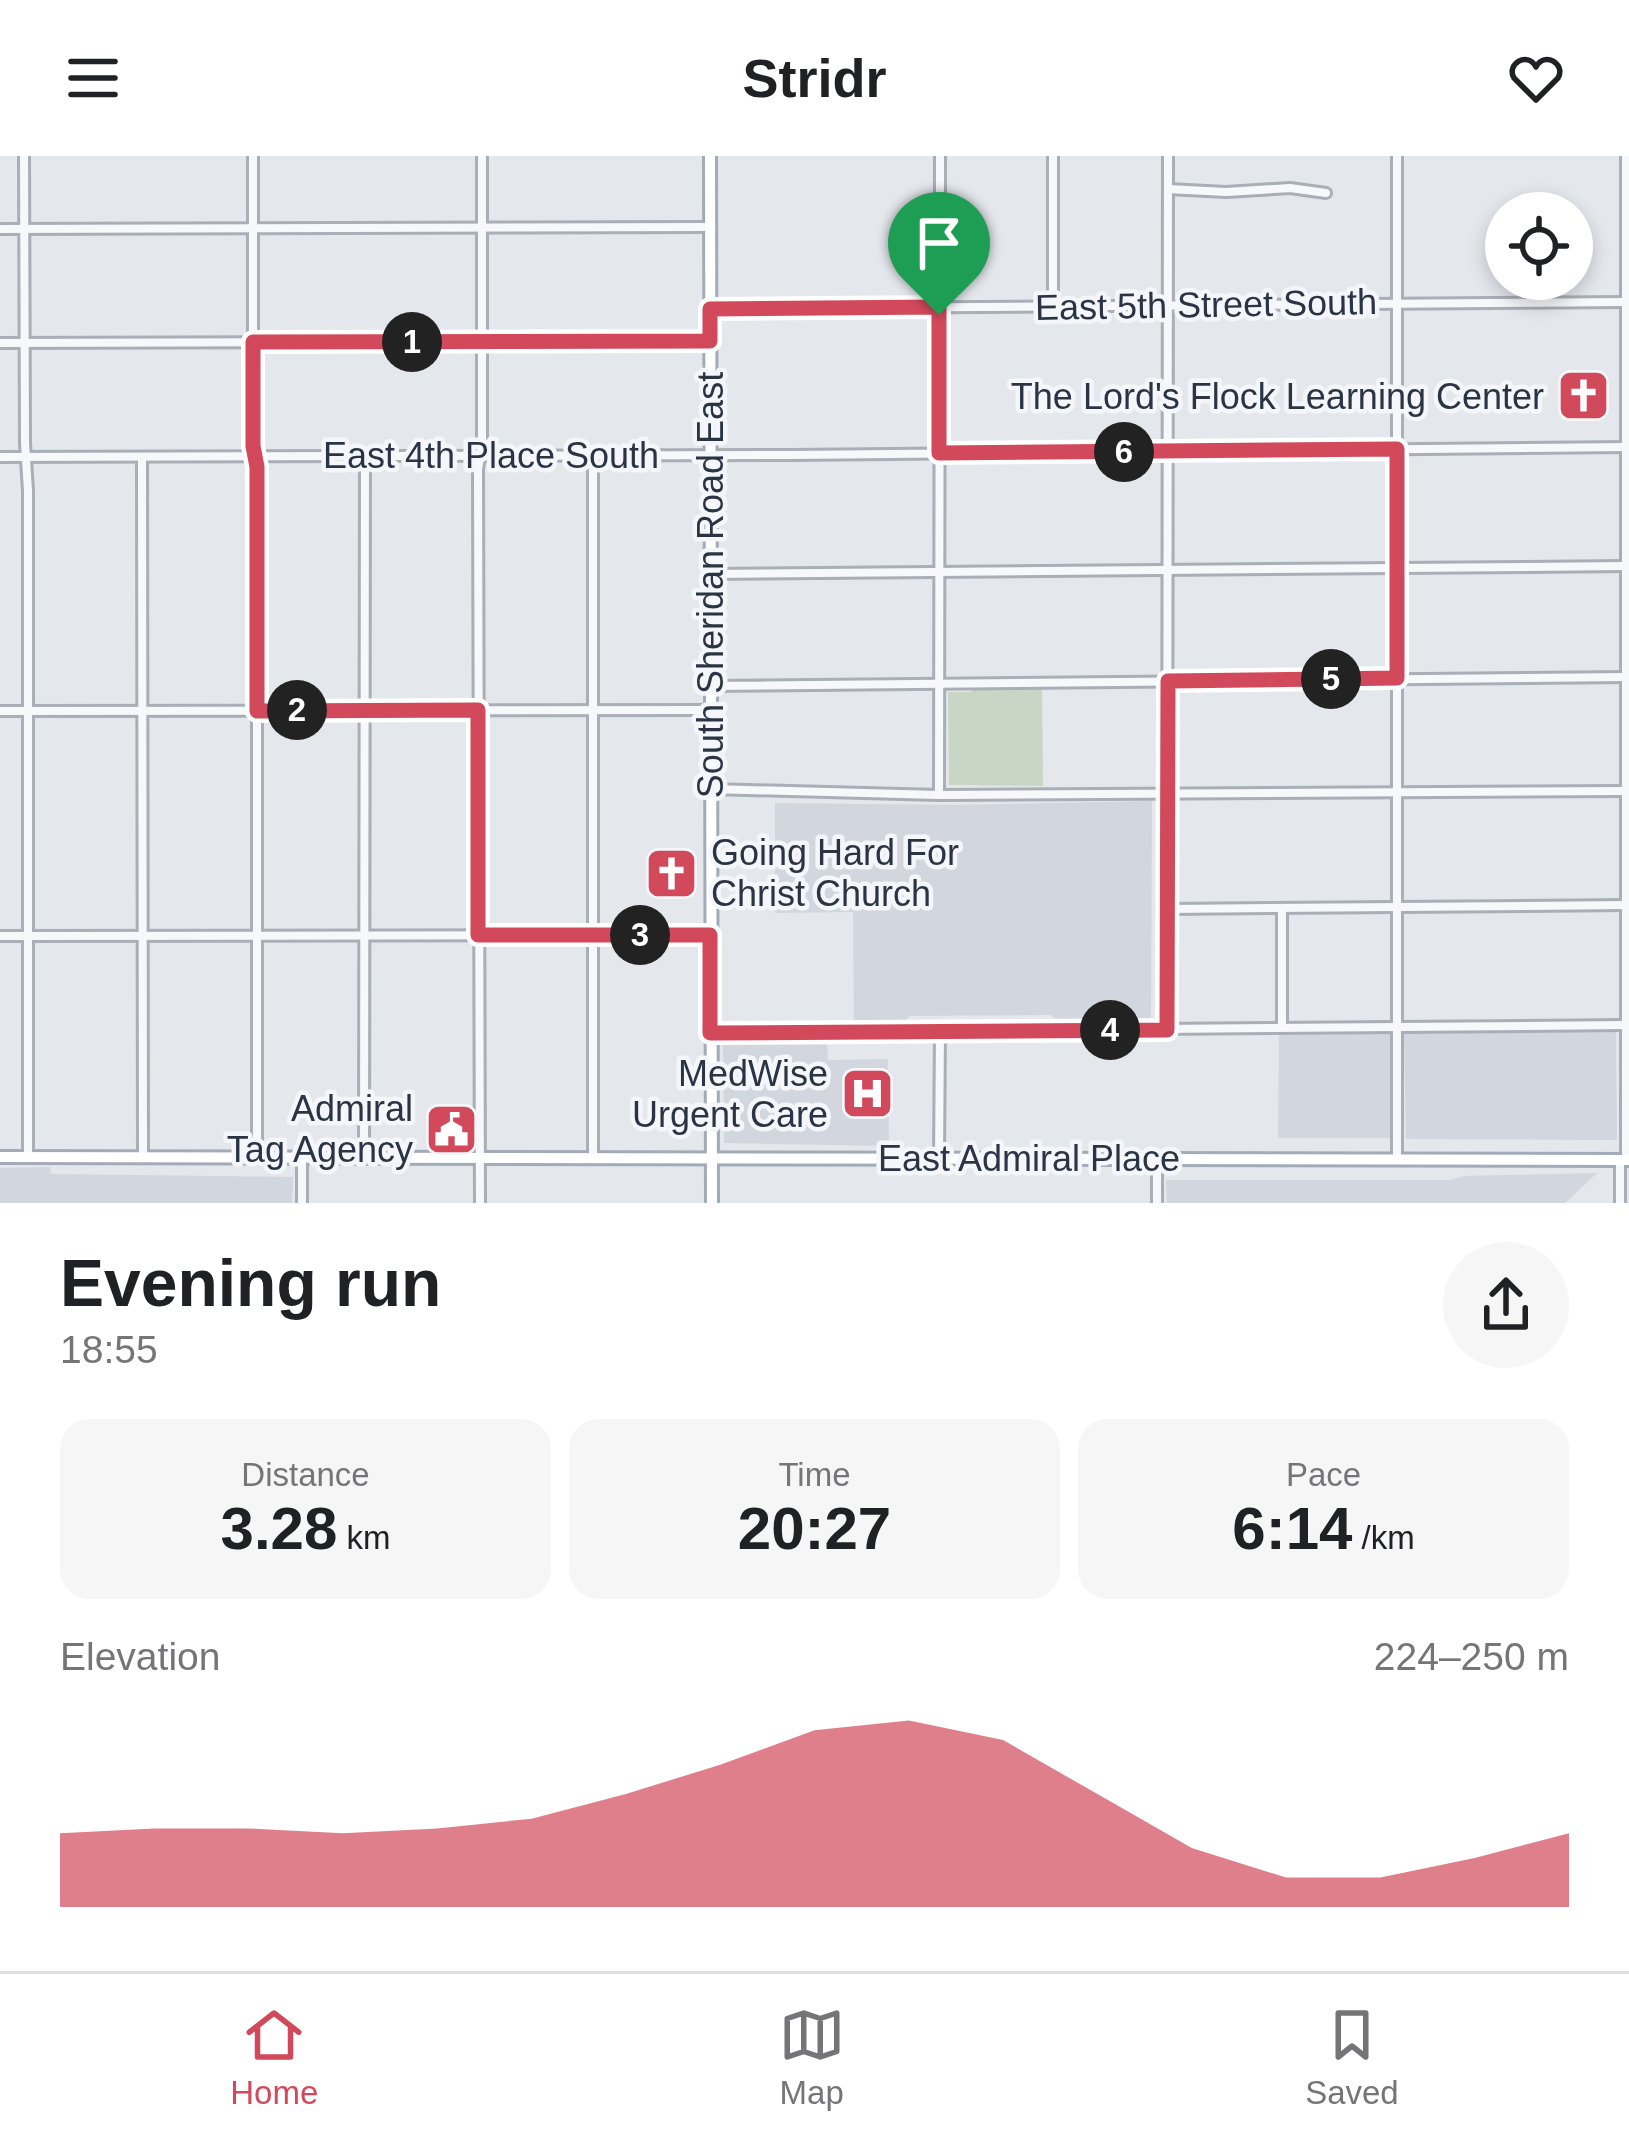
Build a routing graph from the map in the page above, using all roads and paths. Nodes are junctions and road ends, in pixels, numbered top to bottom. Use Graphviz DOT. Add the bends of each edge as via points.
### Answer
graph roads {
  1 [pos="24,156"];
  2 [pos="254,156"];
  3 [pos="482,156"];
  4 [pos="710,156"];
  5 [pos="940,156"];
  6 [pos="1053,156"];
  7 [pos="1168,156"];
  8 [pos="1397,156"];
  9 [pos="1626,156"];
  10 [pos="1168,189"];
  11 [pos="1327,193"];
  12 [pos="482,227"];
  13 [pos="710,227"];
  14 [pos="25,228"];
  15 [pos="253,228"];
  16 [pos="0,229"];
  17 [pos="1397,302"];
  18 [pos="1628,302"];
  19 [pos="1168,305"];
  20 [pos="1053,306"];
  21 [pos="939,307"];
  22 [pos="710,309"];
  23 [pos="710,341"];
  24 [pos="253,342"];
  25 [pos="482,342"];
  26 [pos="0,343"];
  27 [pos="25,343"];
  28 [pos="1628,448"];
  29 [pos="1397,449"];
  30 [pos="1168,452"];
  31 [pos="939,453"];
  32 [pos="365,455"];
  33 [pos="593,455"];
  34 [pos="711,455"];
  35 [pos="480,456"];
  36 [pos="0,457"];
  37 [pos="26,457"];
  38 [pos="142,457"];
  39 [pos="255,457"];
  40 [pos="1628,566"];
  41 [pos="1397,569"];
  42 [pos="1168,570"];
  43 [pos="939,572"];
  44 [pos="711,574"];
  45 [pos="1628,676"];
  46 [pos="1397,678"];
  47 [pos="1168,681"];
  48 [pos="939,683"];
  49 [pos="711,686"];
  50 [pos="142,710"];
  51 [pos="364,710"];
  52 [pos="478,710"];
  53 [pos="593,710"];
  54 [pos="710,710"];
  55 [pos="0,711"];
  56 [pos="28,711"];
  57 [pos="257,711"];
  58 [pos="710,789"];
  59 [pos="1628,790"];
  60 [pos="1167,793"];
  61 [pos="1397,793"];
  62 [pos="939,795"];
  63 [pos="1628,905"];
  64 [pos="1397,907"];
  65 [pos="1282,908"];
  66 [pos="1167,909"];
  67 [pos="142,935"];
  68 [pos="256,935"];
  69 [pos="364,935"];
  70 [pos="478,935"];
  71 [pos="592,935"];
  72 [pos="710,935"];
  73 [pos="0,936"];
  74 [pos="28,936"];
  75 [pos="1396,1027"];
  76 [pos="1282,1028"];
  77 [pos="1167,1030"];
  78 [pos="1628,1030"];
  79 [pos="940,1031"];
  80 [pos="710,1033"];
  81 [pos="0,1157"];
  82 [pos="28,1157"];
  83 [pos="143,1157"];
  84 [pos="257,1157"];
  85 [pos="302,1157"];
  86 [pos="711,1157"];
  87 [pos="364,1158"];
  88 [pos="479,1158"];
  89 [pos="593,1158"];
  90 [pos="939,1158"];
  91 [pos="1157,1158"];
  92 [pos="1397,1159"];
  93 [pos="1626,1159"];
  94 [pos="302,1203"];
  95 [pos="480,1203"];
  96 [pos="712,1203"];
  97 [pos="1157,1203"];
  98 [pos="1620,1203"];
  1 -- 14 [label="street"];
  2 -- 15 [label="street"];
  3 -- 12 [label="street"];
  4 -- 13 [label="main road, South Sheridan Road East"];
  5 -- 21 [label="street"];
  6 -- 20 [label="street"];
  7 -- 10 [label="street"];
  8 -- 17 [label="street"];
  9 -- 18 [label="street"];
  10 -- 11 [label="street"];
  10 -- 19 [label="street"];
  12 -- 13 [label="street"];
  12 -- 15 [label="street"];
  12 -- 25 [label="street"];
  13 -- 22 [label="main road, South Sheridan Road East"];
  14 -- 15 [label="street"];
  14 -- 16 [label="street"];
  14 -- 27 [label="street"];
  15 -- 24 [label="street"];
  17 -- 18 [label="street, East 5th Street South"];
  17 -- 19 [label="street, East 5th Street South"];
  17 -- 29 [label="street"];
  18 -- 28 [label="street"];
  19 -- 20 [label="street, East 5th Street South"];
  19 -- 30 [label="street"];
  20 -- 21 [label="street, East 5th Street South"];
  21 -- 22 [label="street, East 5th Street South"];
  21 -- 31 [label="street"];
  22 -- 23 [label="main road, South Sheridan Road East"];
  23 -- 25 [label="street"];
  23 -- 34 [label="main road, South Sheridan Road East"];
  24 -- 25 [label="street"];
  24 -- 27 [label="street"];
  24 -- 39 [label="street"];
  25 -- 35 [label="street"];
  26 -- 27 [label="street"];
  27 -- 37 [label="street"];
  28 -- 29 [label="street, East 4th Place South"];
  28 -- 40 [label="street"];
  29 -- 30 [label="street, East 4th Place South"];
  29 -- 41 [label="street"];
  30 -- 31 [label="street, East 4th Place South"];
  30 -- 42 [label="street"];
  31 -- 34 [label="street, East 4th Place South"];
  31 -- 43 [label="street"];
  32 -- 35 [label="street, East 4th Place South"];
  32 -- 39 [label="street, East 4th Place South"];
  32 -- 51 [label="street"];
  33 -- 34 [label="street, East 4th Place South"];
  33 -- 35 [label="street, East 4th Place South"];
  33 -- 53 [label="street"];
  34 -- 44 [label="main road, South Sheridan Road East"];
  35 -- 52 [label="street"];
  36 -- 37 [label="street, East 4th Place South"];
  37 -- 38 [label="street, East 4th Place South"];
  37 -- 56 [label="street"];
  38 -- 39 [label="street, East 4th Place South"];
  38 -- 50 [label="street"];
  39 -- 57 [label="street"];
  40 -- 41 [label="street"];
  40 -- 45 [label="street"];
  41 -- 42 [label="street"];
  41 -- 46 [label="street"];
  42 -- 43 [label="street"];
  42 -- 47 [label="street"];
  43 -- 44 [label="street"];
  43 -- 48 [label="street"];
  44 -- 49 [label="main road, South Sheridan Road East"];
  45 -- 46 [label="street"];
  45 -- 59 [label="street"];
  46 -- 47 [label="street"];
  46 -- 61 [label="street"];
  47 -- 48 [label="street"];
  47 -- 60 [label="street"];
  48 -- 49 [label="street"];
  48 -- 62 [label="street"];
  49 -- 54 [label="main road, South Sheridan Road East"];
  50 -- 56 [label="street"];
  50 -- 57 [label="street"];
  50 -- 67 [label="street"];
  51 -- 52 [label="street"];
  51 -- 57 [label="street"];
  51 -- 69 [label="street"];
  52 -- 53 [label="street"];
  52 -- 70 [label="street"];
  53 -- 54 [label="street"];
  53 -- 71 [label="street"];
  54 -- 58 [label="main road, South Sheridan Road East"];
  55 -- 56 [label="street"];
  56 -- 74 [label="street"];
  57 -- 68 [label="street"];
  58 -- 62 [label="street"];
  58 -- 72 [label="main road, South Sheridan Road East"];
  59 -- 61 [label="street"];
  59 -- 63 [label="street"];
  60 -- 61 [label="street"];
  60 -- 62 [label="street"];
  60 -- 66 [label="street"];
  61 -- 64 [label="street"];
  63 -- 64 [label="street"];
  63 -- 78 [label="street"];
  64 -- 65 [label="street"];
  64 -- 75 [label="street"];
  65 -- 66 [label="street"];
  65 -- 76 [label="street"];
  66 -- 77 [label="street"];
  67 -- 68 [label="street"];
  67 -- 74 [label="street"];
  67 -- 83 [label="street"];
  68 -- 69 [label="street"];
  68 -- 84 [label="street"];
  69 -- 70 [label="street"];
  69 -- 87 [label="street"];
  70 -- 71 [label="street"];
  70 -- 88 [label="street"];
  71 -- 72 [label="street"];
  71 -- 89 [label="street"];
  72 -- 80 [label="main road, South Sheridan Road East"];
  73 -- 74 [label="street"];
  74 -- 82 [label="street"];
  75 -- 76 [label="street"];
  75 -- 78 [label="street"];
  75 -- 92 [label="street"];
  76 -- 77 [label="street"];
  77 -- 79 [label="street"];
  78 -- 93 [label="street"];
  79 -- 80 [label="street"];
  79 -- 90 [label="street"];
  80 -- 86 [label="main road, South Sheridan Road East"];
  81 -- 82 [label="main road, East Admiral Place"];
  82 -- 83 [label="main road, East Admiral Place"];
  83 -- 84 [label="main road, East Admiral Place"];
  84 -- 85 [label="main road, East Admiral Place"];
  85 -- 87 [label="main road, East Admiral Place"];
  85 -- 94 [label="street"];
  86 -- 89 [label="main road, East Admiral Place"];
  86 -- 90 [label="main road, East Admiral Place"];
  86 -- 96 [label="main road, South Sheridan Road East"];
  87 -- 88 [label="main road, East Admiral Place"];
  88 -- 89 [label="main road, East Admiral Place"];
  88 -- 95 [label="street"];
  90 -- 91 [label="main road, East Admiral Place"];
  91 -- 92 [label="main road, East Admiral Place"];
  91 -- 97 [label="street"];
  92 -- 93 [label="main road, East Admiral Place"];
  93 -- 98 [label="street"];
}
